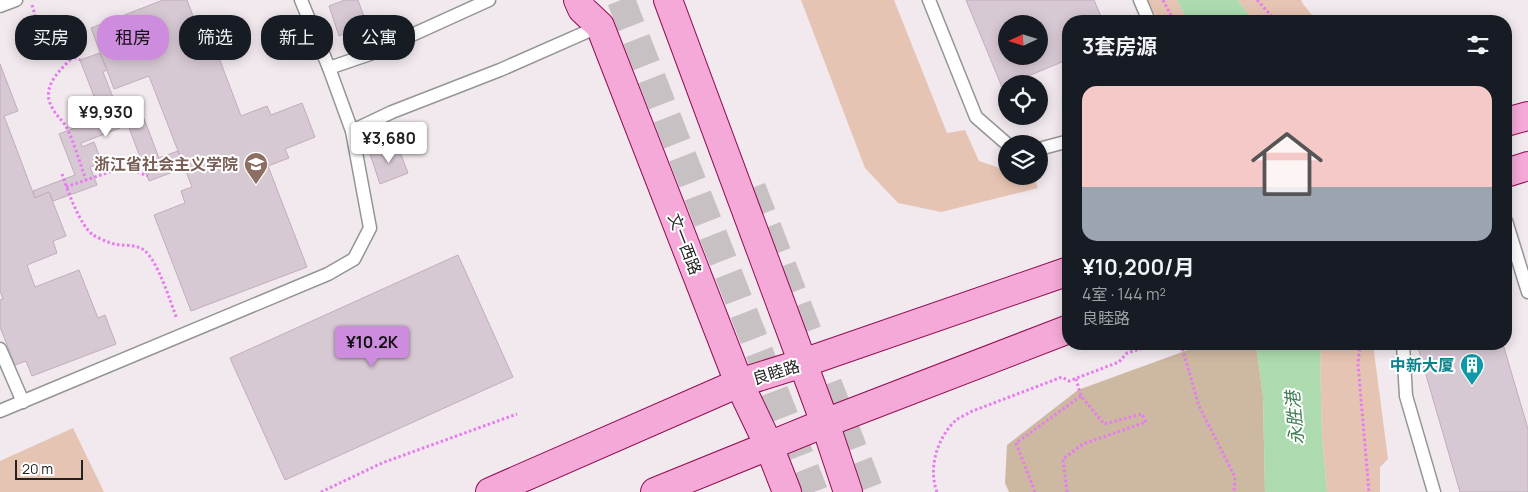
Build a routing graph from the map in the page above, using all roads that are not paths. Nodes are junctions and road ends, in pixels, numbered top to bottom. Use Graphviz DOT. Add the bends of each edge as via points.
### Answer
graph roads {
  1 [pos="16,0"];
  2 [pos="301,0"];
  3 [pos="489,0"];
  4 [pos="578,0"];
  5 [pos="668,0"];
  6 [pos="929,0"];
  7 [pos="1140,0"];
  8 [pos="0,6"];
  9 [pos="1147,15"];
  10 [pos="600,26"];
  11 [pos="329,68"];
  12 [pos="1528,116"];
  13 [pos="1512,120"];
  14 [pos="352,131"];
  15 [pos="998,136"];
  16 [pos="1062,144"];
  17 [pos="1048,147"];
  18 [pos="1528,166"];
  19 [pos="1512,171"];
  20 [pos="1512,240"];
  21 [pos="1062,273"];
  22 [pos="1528,292"];
  23 [pos="1062,332"];
  24 [pos="0,349"];
  25 [pos="1403,350"];
  26 [pos="803,363"];
  27 [pos="739,383"];
  28 [pos="23,402"];
  29 [pos="0,411"];
  30 [pos="825,423"];
  31 [pos="770,446"];
  32 [pos="490,492"];
  33 [pos="655,492"];
  34 [pos="787,492"];
  35 [pos="848,492"];
  36 [pos="1434,492"];
  1 -- 8 [label="lane"];
  2 -- 11 [label="lane"];
  3 -- 11 [label="lane" via="370,54"];
  4 -- 10 [label="main road, 文一西路" via="582,9"];
  5 -- 26 [label="main road"];
  6 -- 15 [label="lane" via="976,117"];
  7 -- 9 [label="lane"];
  10 -- 14 [label="lane"];
  10 -- 27 [label="main road, 文一西路"];
  11 -- 14 [label="lane"];
  12 -- 13 [label="main road"];
  14 -- 28 [label="lane" via="370,228 354,259 328,274"];
  16 -- 17 [label="lane"];
  18 -- 19 [label="main road"];
  20 -- 22 [label="lane"];
  21 -- 26 [label="main road, 良睦路"];
  23 -- 30 [label="main road"];
  24 -- 28 [label="lane"];
  25 -- 36 [label="lane" via="1406,396"];
  26 -- 27 [label="main road, 良睦路"];
  26 -- 30 [label="main road"];
  27 -- 31 [label="main road, 文一西路"];
  27 -- 32 [label="main road, 良睦路"];
  28 -- 29 [label="lane"];
  30 -- 31 [label="main road"];
  30 -- 35 [label="main road"];
  31 -- 33 [label="main road"];
  31 -- 34 [label="main road, 文一西路"];
}
